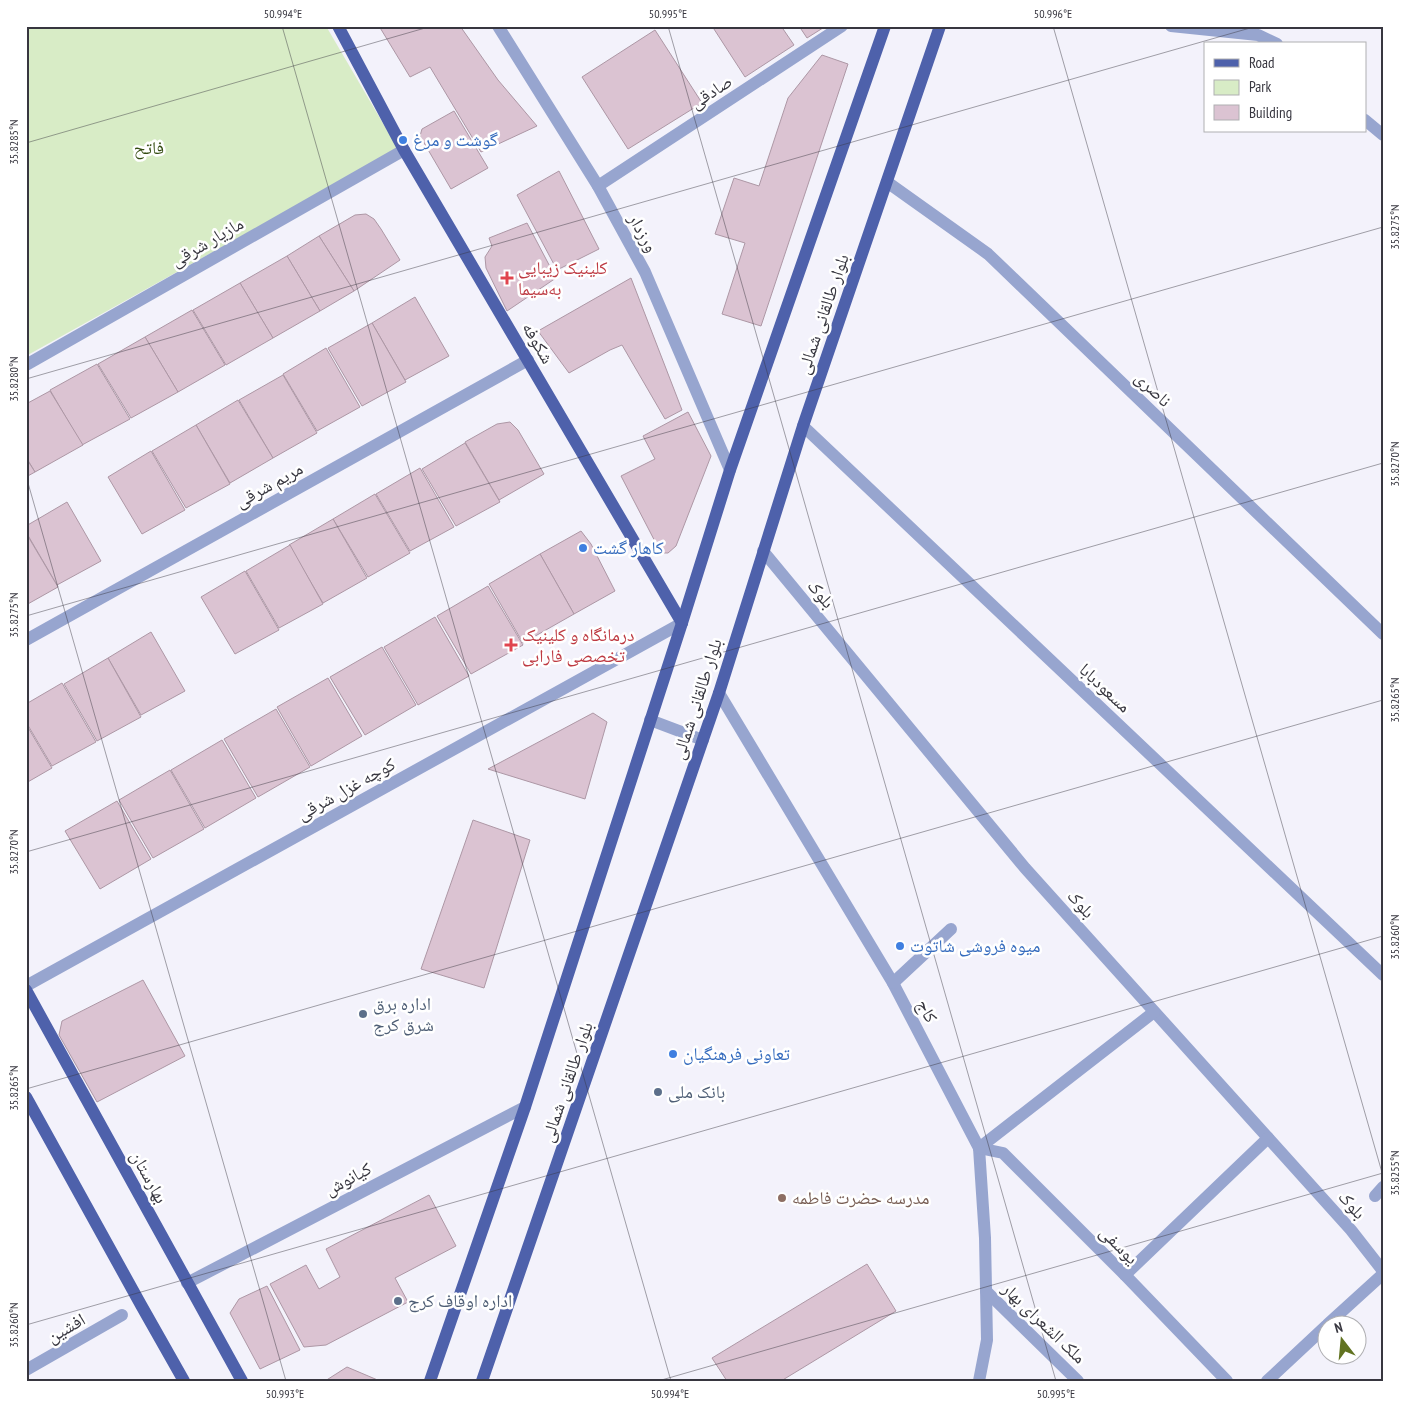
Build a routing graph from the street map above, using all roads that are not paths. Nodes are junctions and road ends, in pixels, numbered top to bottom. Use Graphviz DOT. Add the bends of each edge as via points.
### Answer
graph roads {
  1 [pos="338,26"];
  2 [pos="498,26"];
  3 [pos="842,26"];
  4 [pos="885,26"];
  5 [pos="940,26"];
  6 [pos="1171,26"];
  7 [pos="1273,42"];
  8 [pos="1366,121"];
  9 [pos="1383,135"];
  10 [pos="404,150"];
  11 [pos="887,182"];
  12 [pos="598,186"];
  13 [pos="528,360"];
  14 [pos="26,365"];
  15 [pos="803,426"];
  16 [pos="730,470"];
  17 [pos="763,551"];
  18 [pos="682,622"];
  19 [pos="1383,634"];
  20 [pos="26,640"];
  21 [pos="719,693"];
  22 [pos="650,720"];
  23 [pos="702,740"];
  24 [pos="951,930"];
  25 [pos="1383,975"];
  26 [pos="893,983"];
  27 [pos="26,988"];
  28 [pos="1154,1012"];
  29 [pos="26,1097"];
  30 [pos="525,1107"];
  31 [pos="1268,1138"];
  32 [pos="978,1148"];
  33 [pos="1383,1273"];
  34 [pos="1125,1275"];
  35 [pos="187,1283"];
  36 [pos="986,1291"];
  37 [pos="1339,1314"];
  38 [pos="122,1315"];
  39 [pos="1316,1335"];
  40 [pos="26,1370"];
  41 [pos="184,1381"];
  42 [pos="242,1381"];
  43 [pos="430,1381"];
  44 [pos="482,1381"];
  45 [pos="979,1381"];
  46 [pos="1078,1381"];
  47 [pos="1227,1381"];
  48 [pos="1267,1381"];
  1 -- 10 [label="main road, شکوفه"];
  2 -- 12 [label="street, ورزدار"];
  3 -- 12 [label="street, صادقی"];
  4 -- 16 [label="main road, بلوار طالقانی شمالی"];
  5 -- 11 [label="main road, بلوار طالقانی شمالی"];
  6 -- 7 [label="street" via="1258,35"];
  8 -- 9 [label="street"];
  10 -- 13 [label="main road, شکوفه"];
  10 -- 14 [label="street, مازیار شرقی"];
  11 -- 15 [label="main road, بلوار طالقانی شمالی"];
  11 -- 19 [label="street, ناصری" via="988,254"];
  12 -- 16 [label="street, ورزدار" via="645,272"];
  13 -- 18 [label="main road, شکوفه"];
  13 -- 20 [label="street, مریم شرقی"];
  15 -- 17 [label="main road, بلوار طالقانی شمالی"];
  15 -- 25 [label="street, مسعودبابا"];
  16 -- 18 [label="main road, بلوار طالقانی شمالی"];
  17 -- 21 [label="main road, بلوار طالقانی شمالی"];
  17 -- 28 [label="street, بلوک" via="1025,868"];
  18 -- 22 [label="main road, بلوار طالقانی شمالی"];
  18 -- 27 [label="street, کوچه غزل شرقی"];
  21 -- 23 [label="main road, بلوار طالقانی شمالی"];
  21 -- 26 [label="street, کاج"];
  22 -- 23 [label="street"];
  22 -- 30 [label="main road, بلوار طالقانی شمالی"];
  23 -- 44 [label="main road, بلوار طالقانی شمالی"];
  24 -- 26 [label="street"];
  26 -- 32 [label="street, کاج"];
  27 -- 35 [label="main road, بهارستان"];
  28 -- 31 [label="street, بلوک"];
  28 -- 32 [label="street"];
  29 -- 41 [label="main road"];
  30 -- 35 [label="street, کیانوش"];
  30 -- 43 [label="main road, بلوار طالقانی شمالی"];
  31 -- 33 [label="street, بلوک" via="1352,1230"];
  31 -- 34 [label="street"];
  32 -- 34 [label="street, یوسفی" via="1003,1153"];
  32 -- 36 [label="street, کاج"];
  33 -- 37 [label="street"];
  34 -- 47 [label="street, یوسفی"];
  35 -- 42 [label="main road, بهارستان"];
  36 -- 45 [label="street, کاج" via="987,1340"];
  36 -- 46 [label="street, ملک الشعرای بهار"];
  38 -- 40 [label="street, افشین"];
  39 -- 48 [label="street"];
}
